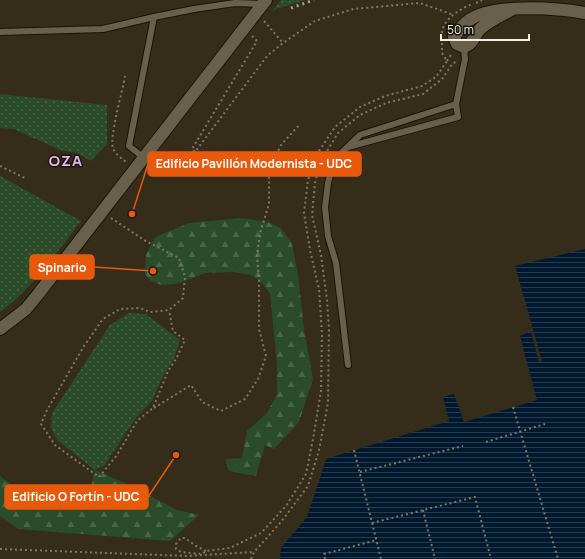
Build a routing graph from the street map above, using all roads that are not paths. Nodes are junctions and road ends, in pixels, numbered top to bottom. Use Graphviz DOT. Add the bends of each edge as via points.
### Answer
graph roads {
  1 [pos="264,2"];
  2 [pos="513,8"];
  3 [pos="585,12"];
  4 [pos="154,17"];
  5 [pos="0,32"];
  6 [pos="464,53"];
  7 [pos="456,104"];
  8 [pos="346,148"];
  9 [pos="144,158"];
  10 [pos="0,329"];
  11 [pos="348,366"];
  1 -- 4 [label="lane" via="235,3"];
  1 -- 9 [label="street"];
  2 -- 3 [label="street"];
  2 -- 6 [label="street" via="479,30"];
  2 -- 6 [label="street" via="490,11 468,20 454,37"];
  4 -- 5 [label="lane" via="102,29"];
  4 -- 9 [label="lane" via="129,146"];
  6 -- 7 [label="lane"];
  7 -- 8 [label="lane" via="360,135"];
  7 -- 8 [label="lane" via="458,117"];
  8 -- 11 [label="lane" via="334,160 325,207 328,236 336,263"];
  9 -- 10 [label="street" via="26,309"];
}
